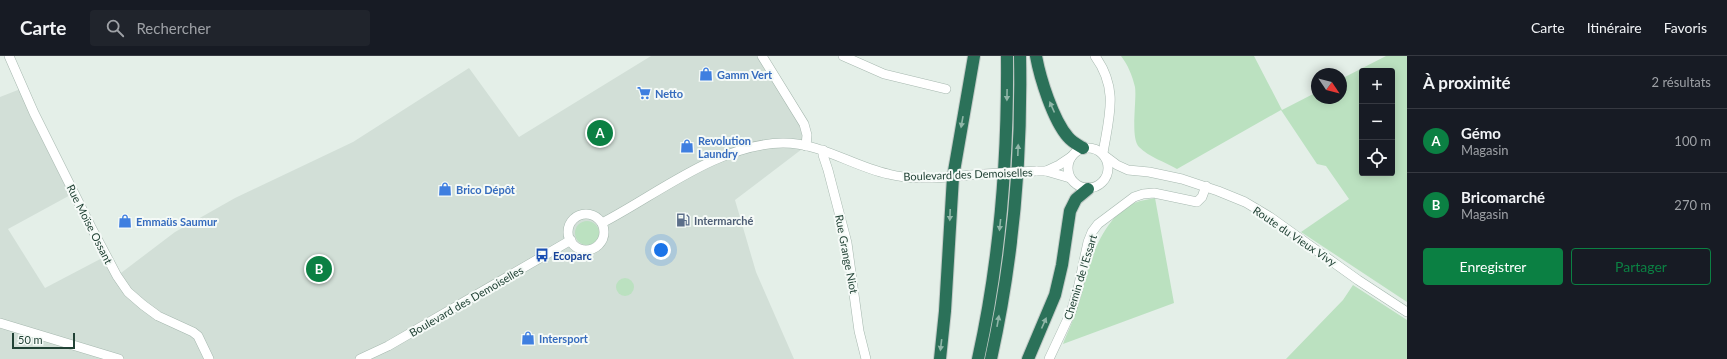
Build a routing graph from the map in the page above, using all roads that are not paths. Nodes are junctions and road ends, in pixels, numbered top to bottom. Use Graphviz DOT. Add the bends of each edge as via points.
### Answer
graph roads {
  1 [pos="9,56"];
  2 [pos="762,56"];
  3 [pos="843,56"];
  4 [pos="974,56"];
  5 [pos="1007,56"];
  6 [pos="1020,56"];
  7 [pos="1036,56"];
  8 [pos="1095,56"];
  9 [pos="946,89"];
  10 [pos="1107,130"];
  11 [pos="806,146"];
  12 [pos="1087,148"];
  13 [pos="823,150"];
  14 [pos="1104,155"];
  15 [pos="1071,157"];
  16 [pos="1128,170"];
  17 [pos="1046,171"];
  18 [pos="953,176"];
  19 [pos="1070,178"];
  20 [pos="1105,180"];
  21 [pos="1206,186"];
  22 [pos="1088,189"];
  23 [pos="602,223"];
  24 [pos="571,240"];
  25 [pos="1407,312"];
  26 [pos="0,323"];
  27 [pos="119,359"];
  28 [pos="209,359"];
  29 [pos="360,359"];
  30 [pos="866,359"];
  31 [pos="940,359"];
  32 [pos="978,359"];
  33 [pos="991,359"];
  34 [pos="1028,359"];
  35 [pos="1049,359"];
  1 -- 28 [label="street, Rue Moïse Ossant" via="34,113 117,276 128,292 158,316 198,336"];
  2 -- 11 [label="street" via="804,124"];
  3 -- 9 [label="street" via="884,74"];
  4 -- 18 [label="highway, one-way"];
  5 -- 32 [label="highway, one-way" via="1007,122 1001,216"];
  33 -- 6 [label="highway, one-way" via="1013,224 1018,158"];
  12 -- 7 [label="highway, one-way" via="1072,140 1063,130 1046,92"];
  8 -- 10 [label="street" via="1102,65 1110,90"];
  10 -- 12 [label="street"];
  10 -- 14 [label="street"];
  11 -- 13 [label="street, Boulevard des Demoiselles"];
  11 -- 23 [label="street, Boulevard des Demoiselles" via="769,144 722,157"];
  12 -- 14 [label="street"];
  12 -- 15 [label="street" via="1076,151"];
  13 -- 18 [label="street, Boulevard des Demoiselles" via="888,174 910,177"];
  13 -- 30 [label="street, Rue Grange Niot" via="822,155 847,243 859,331"];
  14 -- 16 [label="street, Route du Vieux Vivy"];
  14 -- 20 [label="street" via="1109,168"];
  15 -- 17 [label="street, Boulevard des Demoiselles"];
  15 -- 19 [label="street" via="1068,164"];
  16 -- 20 [label="street"];
  16 -- 21 [label="street, Route du Vieux Vivy" via="1162,174"];
  17 -- 18 [label="street, Boulevard des Demoiselles, bridge"];
  17 -- 19 [label="street, Boulevard des Demoiselles"];
  18 -- 31 [label="highway, one-way" via="946,306"];
  19 -- 22 [label="street"];
  20 -- 22 [label="street"];
  21 -- 25 [label="street, Route du Vieux Vivy" via="1257,209"];
  21 -- 35 [label="street, Chemin de l'Essart" via="1197,202 1154,193 1134,197 1098,224 1088,242 1071,312"];
  34 -- 22 [label="highway, one-way" via="1055,295 1070,211 1076,199"];
  23 -- 24 [label="street" via="603,237 594,247 584,249"];
  23 -- 24 [label="street" via="593,215 580,215 571,222"];
  24 -- 29 [label="street, Boulevard des Demoiselles" via="388,346"];
  26 -- 27 [label="street"];
}
